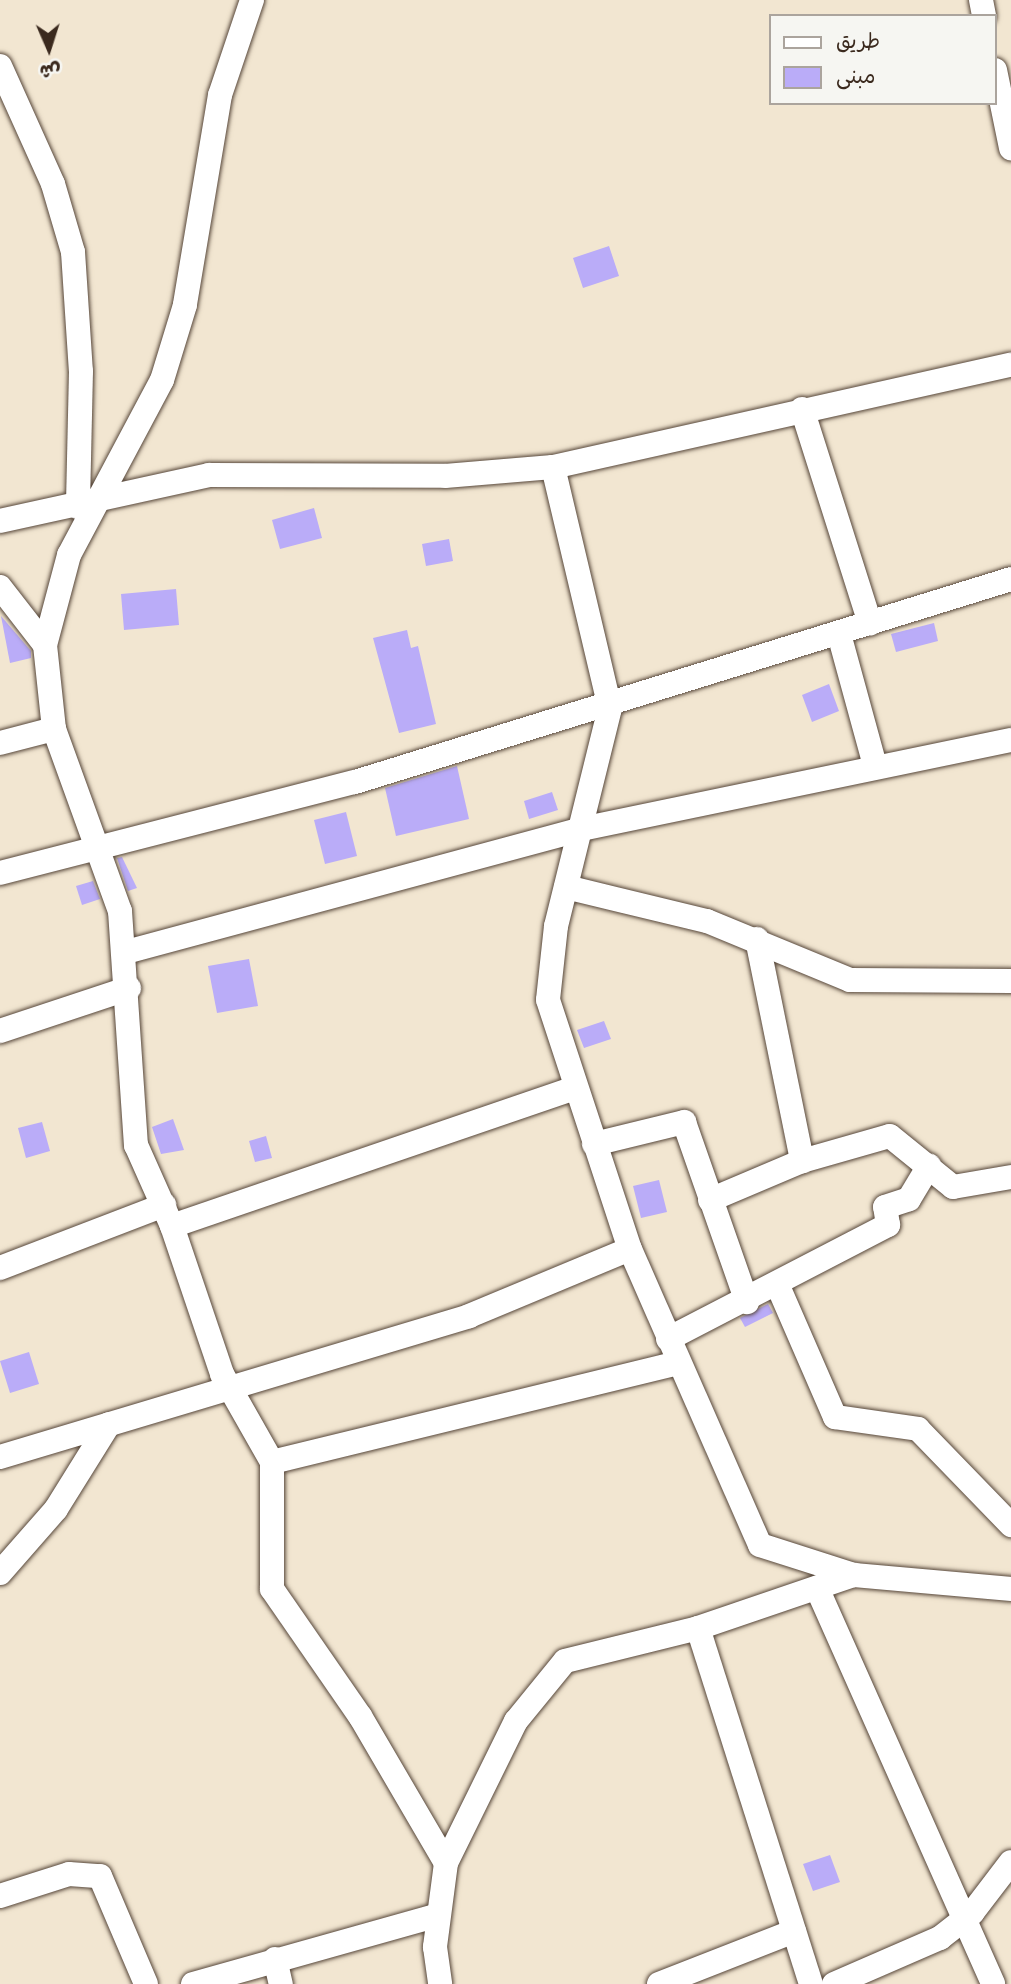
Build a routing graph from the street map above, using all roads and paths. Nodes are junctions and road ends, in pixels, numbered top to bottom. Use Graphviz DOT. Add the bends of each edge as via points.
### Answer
graph roads {
  1 [pos="252,0"];
  2 [pos="0,66"];
  3 [pos="997,80"];
  4 [pos="1011,148"];
  5 [pos="1011,365"];
  6 [pos="802,408"];
  7 [pos="553,467"];
  8 [pos="85,506"];
  9 [pos="0,521"];
  10 [pos="1011,579"];
  11 [pos="0,587"];
  12 [pos="870,624"];
  13 [pos="839,634"];
  14 [pos="45,645"];
  15 [pos="610,708"];
  16 [pos="54,729"];
  17 [pos="1011,740"];
  18 [pos="0,743"];
  19 [pos="875,766"];
  20 [pos="581,829"];
  21 [pos="98,844"];
  22 [pos="0,873"];
  23 [pos="566,887"];
  24 [pos="757,939"];
  25 [pos="126,952"];
  26 [pos="1011,981"];
  27 [pos="129,988"];
  28 [pos="0,1031"];
  29 [pos="574,1088"];
  30 [pos="594,1144"];
  31 [pos="802,1161"];
  32 [pos="929,1166"];
  33 [pos="1011,1177"];
  34 [pos="710,1200"];
  35 [pos="168,1216"];
  36 [pos="630,1249"];
  37 [pos="0,1268"];
  38 [pos="778,1286"];
  39 [pos="747,1302"];
  40 [pos="668,1339"];
  41 [pos="679,1363"];
  42 [pos="227,1385"];
  43 [pos="109,1424"];
  44 [pos="0,1457"];
  45 [pos="272,1462"];
  46 [pos="1011,1525"];
  47 [pos="0,1573"];
  48 [pos="854,1575"];
  49 [pos="817,1588"];
  50 [pos="1011,1589"];
  51 [pos="698,1628"];
  52 [pos="1011,1862"];
  53 [pos="446,1863"];
  54 [pos="0,1896"];
  55 [pos="439,1915"];
  56 [pos="967,1918"];
  57 [pos="794,1931"];
  58 [pos="275,1959"];
  59 [pos="146,1984"];
  60 [pos="193,1984"];
  61 [pos="281,1984"];
  62 [pos="440,1984"];
  63 [pos="659,1984"];
  64 [pos="811,1984"];
  65 [pos="834,1984"];
  66 [pos="993,1984"];
  1 -- 8 [label="street" via="220,95 185,305 162,380"];
  2 -- 8 [label="street" via="53,184 73,252"];
  3 -- 4 [label="street"];
  5 -- 6 [label="street"];
  6 -- 7 [label="street"];
  6 -- 12 [label="street"];
  7 -- 8 [label="street" via="444,476 209,475"];
  7 -- 15 [label="street"];
  8 -- 9 [label="street"];
  8 -- 14 [label="street" via="56,590"];
  10 -- 12 [label="street"];
  11 -- 14 [label="street"];
  12 -- 13 [label="street"];
  13 -- 15 [label="street"];
  13 -- 19 [label="street"];
  14 -- 16 [label="street"];
  15 -- 20 [label="street"];
  15 -- 21 [label="street" via="355,782"];
  16 -- 18 [label="street"];
  16 -- 21 [label="street"];
  17 -- 19 [label="street"];
  19 -- 20 [label="street"];
  20 -- 23 [label="street"];
  20 -- 25 [label="street"];
  21 -- 22 [label="street"];
  21 -- 25 [label="street"];
  23 -- 24 [label="street" via="654,905"];
  23 -- 29 [label="street" via="548,971 548,1000"];
  24 -- 26 [label="street" via="850,979"];
  24 -- 31 [label="street"];
  25 -- 27 [label="street"];
  27 -- 28 [label="street"];
  27 -- 35 [label="street" via="130,1115 136,1145"];
  29 -- 30 [label="street"];
  29 -- 35 [label="street"];
  30 -- 34 [label="street" via="684,1122"];
  30 -- 36 [label="street"];
  31 -- 32 [label="street" via="890,1136"];
  31 -- 34 [label="street"];
  32 -- 33 [label="street" via="959,1188"];
  32 -- 38 [label="street" via="909,1199 885,1207 888,1224"];
  34 -- 39 [label="street"];
  35 -- 37 [label="street"];
  35 -- 42 [label="street"];
  36 -- 40 [label="street"];
  36 -- 42 [label="street" via="469,1316"];
  38 -- 39 [label="street"];
  38 -- 46 [label="street" via="835,1417 918,1429"];
  39 -- 40 [label="street"];
  40 -- 41 [label="street"];
  41 -- 45 [label="street"];
  41 -- 48 [label="street" via="760,1545"];
  42 -- 43 [label="street"];
  42 -- 45 [label="street"];
  43 -- 44 [label="street"];
  43 -- 47 [label="street" via="56,1509"];
  45 -- 53 [label="street" via="272,1589 360,1716"];
  48 -- 49 [label="street"];
  48 -- 50 [label="street"];
  49 -- 51 [label="street"];
  49 -- 56 [label="street" via="908,1804"];
  51 -- 53 [label="street" via="587,1654 555,1669 516,1721"];
  51 -- 57 [label="street"];
  52 -- 56 [label="street"];
  53 -- 55 [label="street"];
  54 -- 59 [label="street" via="77,1872 100,1876"];
  55 -- 58 [label="street"];
  55 -- 62 [label="street"];
  56 -- 65 [label="street" via="940,1938"];
  56 -- 66 [label="street"];
  57 -- 63 [label="street"];
  57 -- 64 [label="street"];
  58 -- 60 [label="street"];
  58 -- 61 [label="street"];
}
